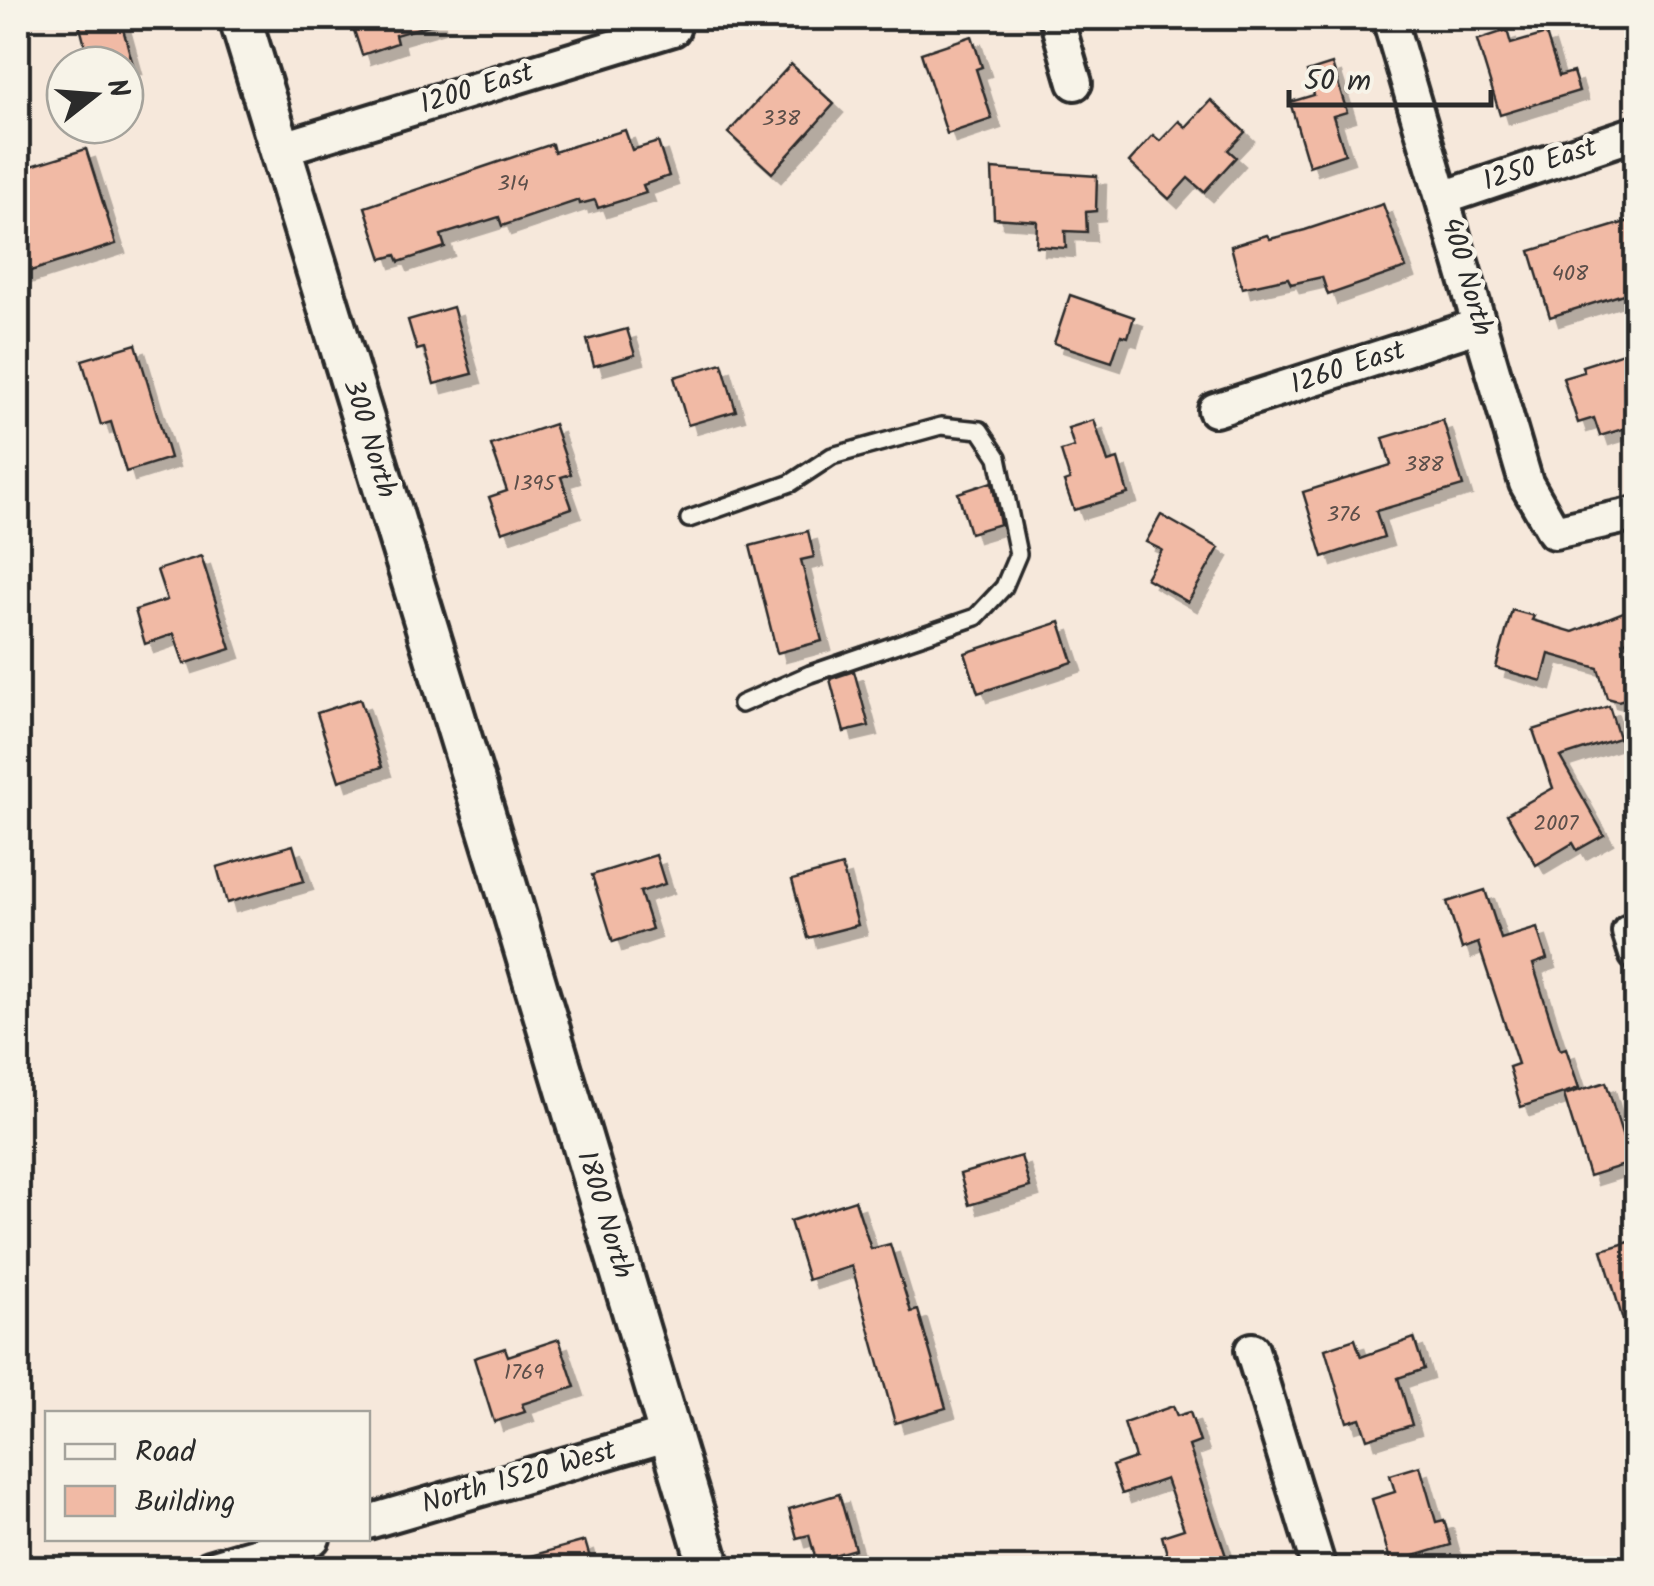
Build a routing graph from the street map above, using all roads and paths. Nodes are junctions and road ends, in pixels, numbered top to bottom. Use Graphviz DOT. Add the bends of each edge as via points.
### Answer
graph roads {
  1 [pos="240,18"];
  2 [pos="1056,18"];
  3 [pos="1389,18"];
  4 [pos="674,30"];
  5 [pos="1075,83"];
  6 [pos="1636,133"];
  7 [pos="280,149"];
  8 [pos="1443,198"];
  9 [pos="1480,325"];
  10 [pos="1215,410"];
  11 [pos="1636,514"];
  12 [pos="689,519"];
  13 [pos="741,704"];
  14 [pos="498,860"];
  15 [pos="1252,1350"];
  16 [pos="670,1434"];
  17 [pos="370,1521"];
  18 [pos="303,1541"];
  19 [pos="210,1568"];
  20 [pos="710,1568"];
  21 [pos="1319,1568"];
  1 -- 7 [label="street, 300 North"];
  2 -- 5 [label="street"];
  3 -- 8 [label="street, 400 North"];
  4 -- 7 [label="street, 1200 East"];
  6 -- 8 [label="street, 1250 East"];
  7 -- 14 [label="street, 300 North"];
  8 -- 9 [label="street, 400 North"];
  9 -- 10 [label="street, 1260 East"];
  9 -- 11 [label="street, 400 North" via="1526,482 1554,532"];
  12 -- 13 [label="lane" via="790,483 832,456 941,426 980,430 998,457 1018,554 1004,587 976,616"];
  14 -- 16 [label="street, 1800 North"];
  15 -- 21 [label="street"];
  16 -- 17 [label="street, North 1520 West"];
  16 -- 20 [label="street, 1800 North"];
  18 -- 19 [label="street"];
}
